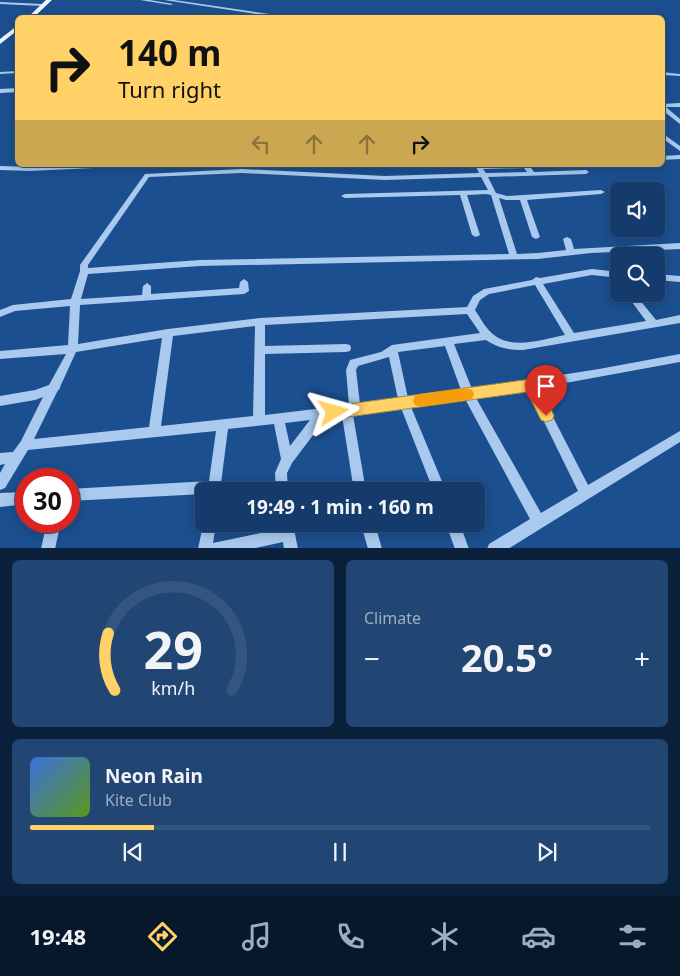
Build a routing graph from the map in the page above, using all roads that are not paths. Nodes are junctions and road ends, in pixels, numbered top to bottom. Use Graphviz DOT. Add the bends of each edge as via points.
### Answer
graph roads {
  1 [pos="49,0"];
  2 [pos="142,0"];
  3 [pos="166,0"];
  4 [pos="0,3"];
  5 [pos="43,5"];
  6 [pos="32,15"];
  7 [pos="247,15"];
  8 [pos="273,15"];
  9 [pos="15,30"];
  10 [pos="0,42"];
  11 [pos="665,68"];
  12 [pos="680,70"];
  13 [pos="15,72"];
  14 [pos="665,72"];
  15 [pos="0,74"];
  16 [pos="680,75"];
  17 [pos="15,90"];
  18 [pos="0,91"];
  19 [pos="679,106"];
  20 [pos="665,107"];
  21 [pos="665,110"];
  22 [pos="680,122"];
  23 [pos="665,137"];
  24 [pos="680,149"];
  25 [pos="677,158"];
  26 [pos="680,165"];
  27 [pos="72,167"];
  28 [pos="479,167"];
  29 [pos="527,167"];
  30 [pos="0,168"];
  31 [pos="586,172"];
  32 [pos="532,174"];
  33 [pos="483,175"];
  34 [pos="600,192"];
  35 [pos="463,193"];
  36 [pos="494,195"];
  37 [pos="345,196"];
  38 [pos="523,198"];
  39 [pos="476,236"];
  40 [pos="536,237"];
  41 [pos="568,239"];
  42 [pos="680,246"];
  43 [pos="570,251"];
  44 [pos="514,257"];
  45 [pos="84,271"];
  46 [pos="610,274"];
  47 [pos="665,278"];
  48 [pos="680,279"];
  49 [pos="536,280"];
  50 [pos="244,282"];
  51 [pos="147,286"];
  52 [pos="146,297"];
  53 [pos="75,302"];
  54 [pos="636,302"];
  55 [pos="470,310"];
  56 [pos="0,314"];
  57 [pos="678,321"];
  58 [pos="260,322"];
  59 [pos="653,323"];
  60 [pos="168,333"];
  61 [pos="487,336"];
  62 [pos="571,337"];
  63 [pos="448,341"];
  64 [pos="346,348"];
  65 [pos="73,349"];
  66 [pos="392,349"];
  67 [pos="260,350"];
  68 [pos="0,355"];
  69 [pos="680,358"];
  70 [pos="531,385"];
  71 [pos="55,388"];
  72 [pos="468,394"];
  73 [pos="0,402"];
  74 [pos="404,403"];
  75 [pos="351,410"];
  76 [pos="322,414"];
  77 [pos="278,418"];
  78 [pos="259,420"];
  79 [pos="223,426"];
  80 [pos="154,433"];
  81 [pos="680,436"];
  82 [pos="25,445"];
  83 [pos="16,458"];
  84 [pos="0,459"];
  85 [pos="287,459"];
  86 [pos="215,482"];
  87 [pos="282,482"];
  88 [pos="359,482"];
  89 [pos="436,482"];
  90 [pos="0,484"];
  91 [pos="195,490"];
  92 [pos="586,494"];
  93 [pos="80,495"];
  94 [pos="15,499"];
  95 [pos="0,500"];
  96 [pos="539,522"];
  97 [pos="208,532"];
  98 [pos="276,532"];
  99 [pos="288,532"];
  100 [pos="371,532"];
  101 [pos="456,532"];
  102 [pos="51,533"];
  103 [pos="48,548"];
  104 [pos="205,548"];
  105 [pos="215,548"];
  106 [pos="291,548"];
  107 [pos="376,548"];
  108 [pos="462,548"];
  109 [pos="494,548"];
  1 -- 5 [label="main road"];
  2 -- 7 [label="street"];
  3 -- 8 [label="street"];
  4 -- 5 [label="street"];
  5 -- 6 [label="main road"];
  9 -- 10 [label="main road"];
  11 -- 12 [label="street"];
  13 -- 15 [label="street"];
  14 -- 16 [label="street"];
  17 -- 18 [label="street"];
  19 -- 20 [label="street"];
  21 -- 22 [label="street"];
  23 -- 24 [label="street"];
  25 -- 26 [label="street"];
  27 -- 30 [label="street"];
  28 -- 33 [label="street"];
  29 -- 32 [label="street"];
  31 -- 32 [label="street"];
  32 -- 33 [label="street"];
  33 -- 36 [label="street"];
  33 -- 45 [label="street" via="385,178 242,171 147,175 84,265"];
  34 -- 38 [label="street"];
  35 -- 36 [label="street"];
  35 -- 37 [label="street"];
  35 -- 39 [label="street"];
  36 -- 38 [label="street"];
  36 -- 44 [label="street"];
  38 -- 40 [label="street"];
  41 -- 43 [label="street"];
  42 -- 43 [label="street"];
  43 -- 44 [label="street"];
  44 -- 45 [label="street" via="200,263"];
  45 -- 53 [label="street"];
  46 -- 49 [label="street" via="592,272"];
  47 -- 48 [label="street"];
  49 -- 55 [label="street" via="487,290 476,298"];
  49 -- 62 [label="street"];
  50 -- 52 [label="street" via="244,292"];
  51 -- 52 [label="street"];
  52 -- 53 [label="street"];
  53 -- 56 [label="street" via="13,308"];
  53 -- 65 [label="street"];
  54 -- 59 [label="street"];
  55 -- 58 [label="street"];
  55 -- 61 [label="street"];
  57 -- 59 [label="street"];
  58 -- 60 [label="street"];
  58 -- 67 [label="street"];
  59 -- 62 [label="street"];
  60 -- 65 [label="street"];
  60 -- 80 [label="street"];
  61 -- 62 [label="street" via="506,346"];
  61 -- 63 [label="street"];
  63 -- 66 [label="street"];
  63 -- 72 [label="street"];
  64 -- 67 [label="street"];
  65 -- 68 [label="street"];
  65 -- 71 [label="street"];
  66 -- 74 [label="street"];
  66 -- 75 [label="street" via="351,366"];
  67 -- 78 [label="street"];
  69 -- 70 [label="street"];
  70 -- 72 [label="street"];
  70 -- 92 [label="street"];
  71 -- 73 [label="street"];
  71 -- 82 [label="street"];
  72 -- 74 [label="street"];
  72 -- 96 [label="street"];
  74 -- 75 [label="street"];
  74 -- 89 [label="street"];
  75 -- 76 [label="street"];
  75 -- 88 [label="street"];
  76 -- 77 [label="street"];
  76 -- 85 [label="street"];
  77 -- 78 [label="street"];
  77 -- 85 [label="street"];
  78 -- 79 [label="street"];
  79 -- 80 [label="street"];
  79 -- 86 [label="street"];
  80 -- 82 [label="street"];
  81 -- 92 [label="street"];
  82 -- 83 [label="street"];
  83 -- 84 [label="street"];
  83 -- 90 [label="street"];
  85 -- 87 [label="street"];
  91 -- 93 [label="street"];
  92 -- 96 [label="street"];
  94 -- 95 [label="street"];
  96 -- 109 [label="street"];
  97 -- 104 [label="street"];
  98 -- 105 [label="street"];
  99 -- 106 [label="street"];
  100 -- 107 [label="street"];
  101 -- 108 [label="street"];
  102 -- 103 [label="street"];
}
